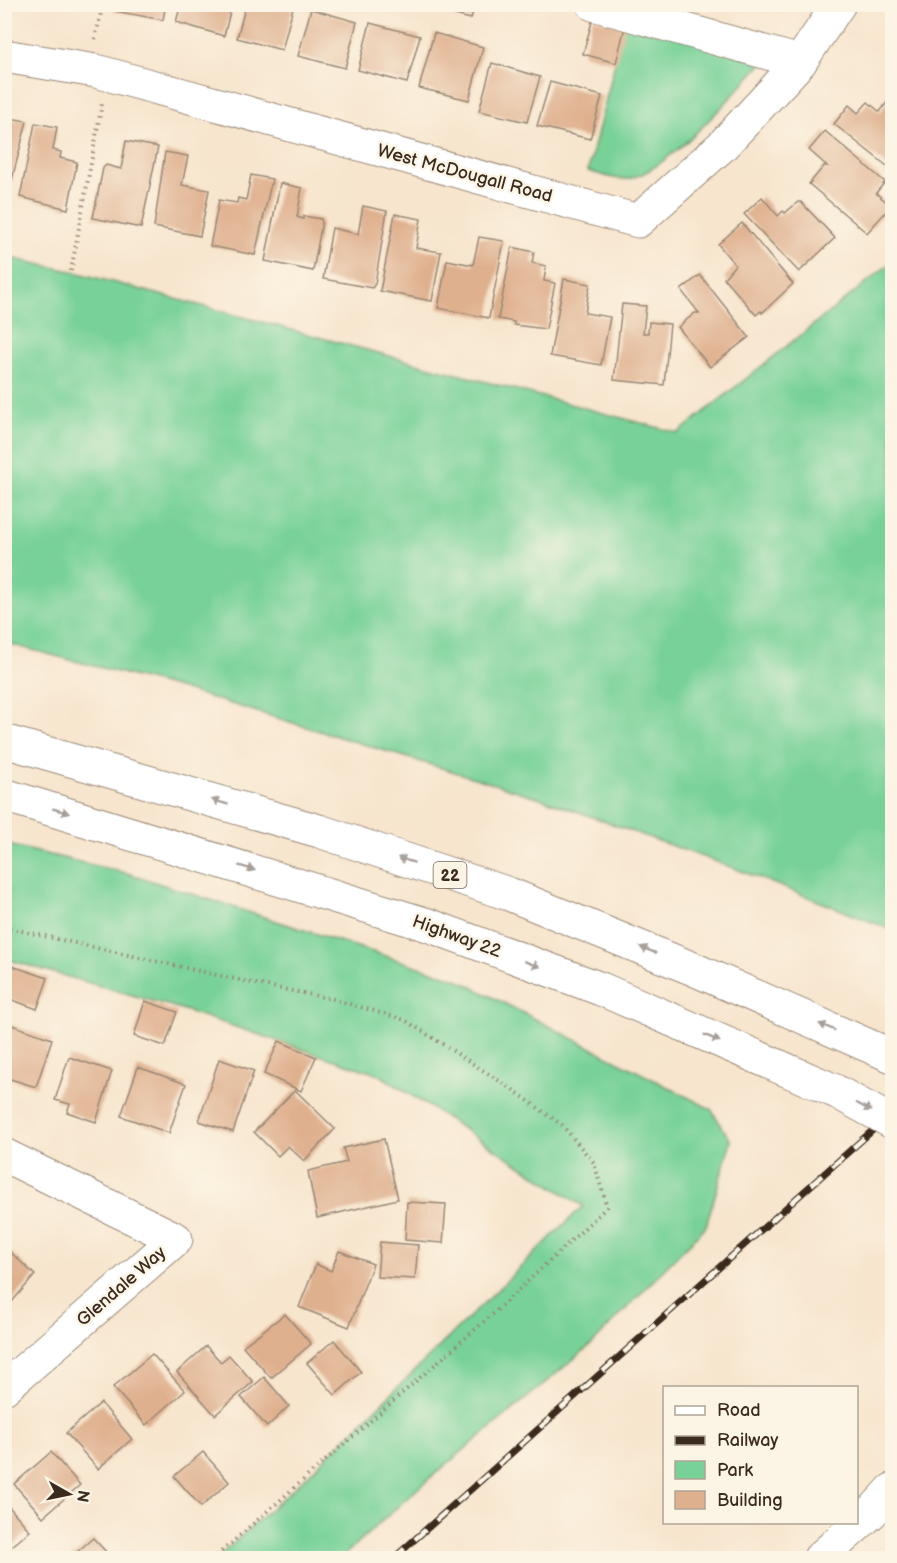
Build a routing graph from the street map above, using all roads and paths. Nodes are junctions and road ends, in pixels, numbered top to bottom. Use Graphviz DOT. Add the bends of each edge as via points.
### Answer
graph roads {
  1 [pos="103,4"];
  2 [pos="593,4"];
  3 [pos="839,4"];
  4 [pos="94,44"];
  5 [pos="4,56"];
  6 [pos="800,62"];
  7 [pos="103,97"];
  8 [pos="71,271"];
  9 [pos="4,741"];
  10 [pos="4,795"];
  11 [pos="4,927"];
  12 [pos="887,1053"];
  13 [pos="892,1122"];
  14 [pos="4,1155"];
  15 [pos="4,1388"];
  16 [pos="892,1490"];
  17 [pos="214,1558"];
  18 [pos="820,1558"];
  1 -- 4 [label="path"];
  2 -- 6 [label="main road"];
  3 -- 6 [label="main road, West McDougall Road"];
  5 -- 6 [label="main road, West McDougall Road" via="96,71 638,221 722,146"];
  7 -- 8 [label="path"];
  12 -- 9 [label="main road, 22, one-way" via="509,894 297,825"];
  10 -- 13 [label="main road, Highway 22, one-way, bridge" via="428,925 601,989 835,1091"];
  11 -- 17 [label="path" via="333,999 405,1020 562,1125 594,1163 607,1208 495,1312"];
  14 -- 15 [label="main road, Glendale Way" via="176,1239"];
  16 -- 18 [label="main road"];
}
